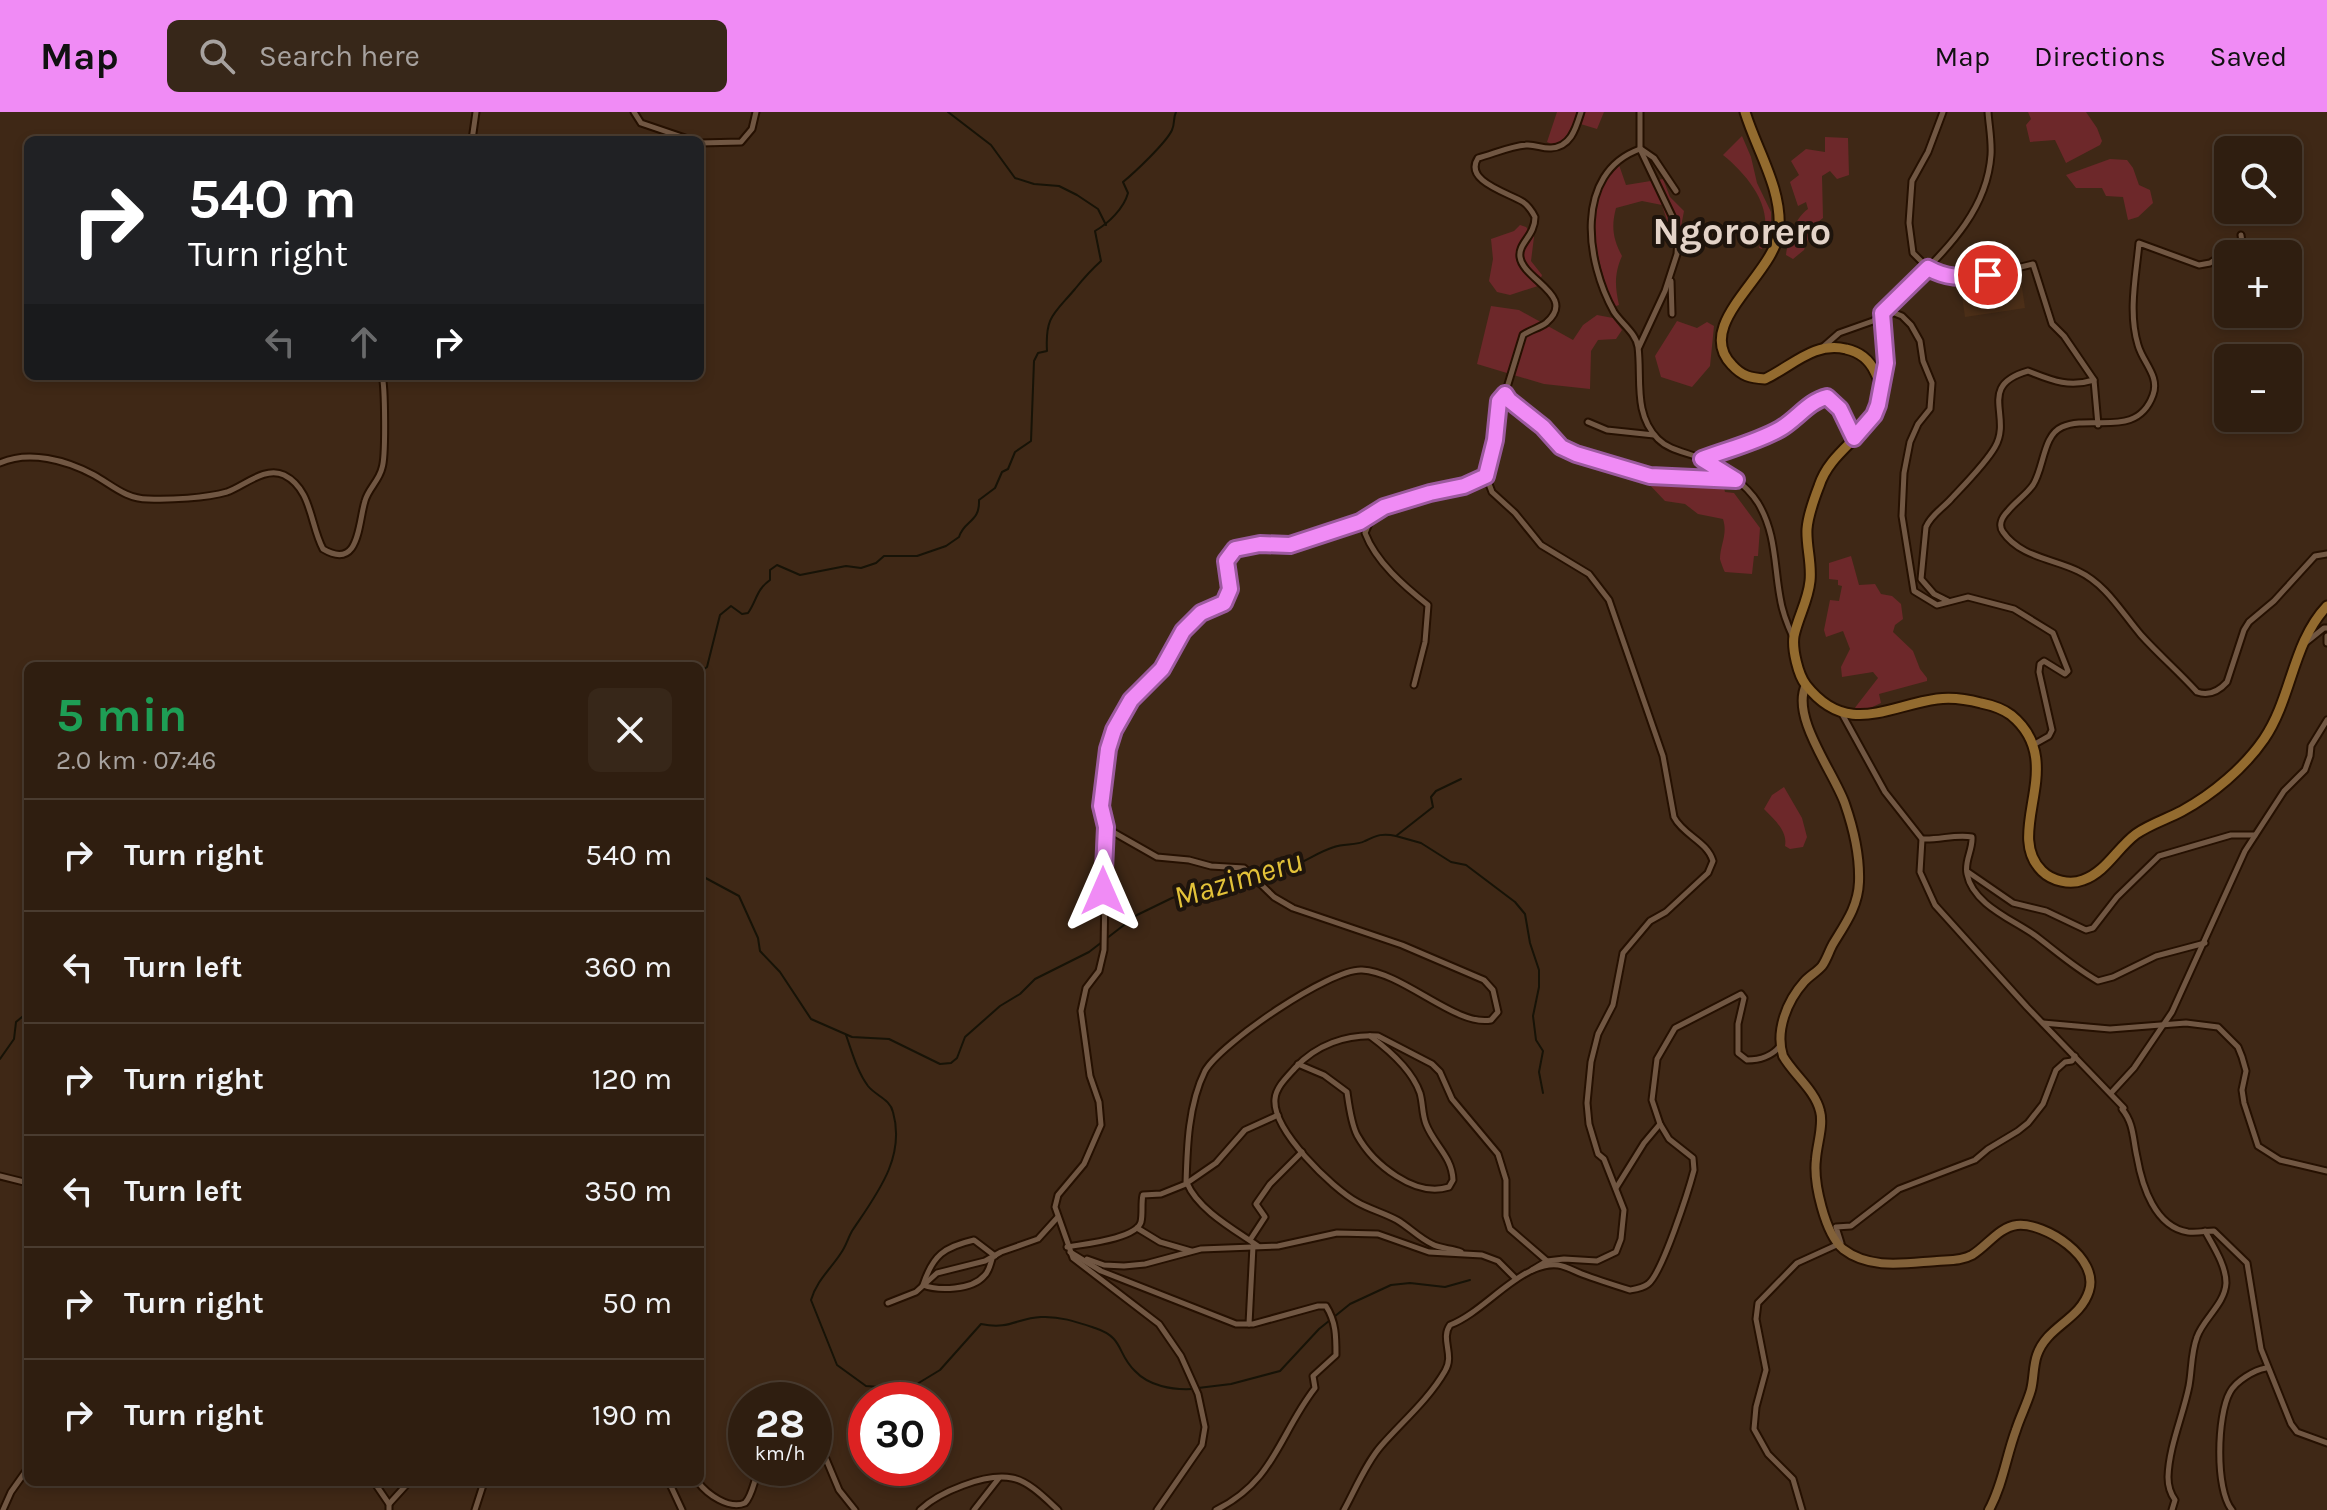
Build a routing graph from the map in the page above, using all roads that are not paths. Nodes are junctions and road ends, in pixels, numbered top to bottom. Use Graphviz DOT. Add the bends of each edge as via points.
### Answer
graph roads {
  1 [pos="476,112"];
  2 [pos="634,112"];
  3 [pos="756,112"];
  4 [pos="1581,112"];
  5 [pos="1640,112"];
  6 [pos="1745,112"];
  7 [pos="1943,112"];
  8 [pos="1988,112"];
  9 [pos="473,136"];
  10 [pos="679,136"];
  11 [pos="704,143"];
  12 [pos="1640,149"];
  13 [pos="1676,191"];
  14 [pos="2241,235"];
  15 [pos="1928,268"];
  16 [pos="1670,276"];
  17 [pos="1884,312"];
  18 [pos="1672,314"];
  19 [pos="1638,347"];
  20 [pos="1823,347"];
  21 [pos="384,380"];
  22 [pos="2094,380"];
  23 [pos="1880,388"];
  24 [pos="1505,394"];
  25 [pos="1588,422"];
  26 [pos="2098,425"];
  27 [pos="1655,435"];
  28 [pos="1854,438"];
  29 [pos="1702,459"];
  30 [pos="0,463"];
  31 [pos="1630,465"];
  32 [pos="1639,472"];
  33 [pos="1486,476"];
  34 [pos="1736,480"];
  35 [pos="1372,515"];
  36 [pos="2327,554"];
  37 [pos="1949,602"];
  38 [pos="2327,606"];
  39 [pos="2327,628"];
  40 [pos="2327,636"];
  41 [pos="1794,638"];
  42 [pos="2327,643"];
  43 [pos="2303,645"];
  44 [pos="1414,685"];
  45 [pos="1806,685"];
  46 [pos="1840,711"];
  47 [pos="2327,720"];
  48 [pos="2032,745"];
  49 [pos="1106,827"];
  50 [pos="2255,835"];
  51 [pos="1922,839"];
  52 [pos="1966,871"];
  53 [pos="2206,943"];
  54 [pos="2042,1023"];
  55 [pos="2165,1024"];
  56 [pos="1370,1036"];
  57 [pos="1780,1046"];
  58 [pos="2075,1056"];
  59 [pos="1298,1064"];
  60 [pos="2111,1093"];
  61 [pos="1278,1115"];
  62 [pos="1660,1124"];
  63 [pos="1302,1152"];
  64 [pos="2327,1171"];
  65 [pos="0,1176"];
  66 [pos="24,1182"];
  67 [pos="1187,1183"];
  68 [pos="1616,1188"];
  69 [pos="1057,1218"];
  70 [pos="1137,1228"];
  71 [pos="2205,1231"];
  72 [pos="1254,1244"];
  73 [pos="1839,1245"];
  74 [pos="1068,1249"];
  75 [pos="1192,1252"];
  76 [pos="1461,1252"];
  77 [pos="994,1257"];
  78 [pos="1547,1261"];
  79 [pos="1532,1270"];
  80 [pos="1516,1279"];
  81 [pos="923,1285"];
  82 [pos="888,1303"];
  83 [pos="1249,1324"];
  84 [pos="2266,1368"];
  85 [pos="2327,1443"];
  86 [pos="832,1473"];
  87 [pos="24,1474"];
  88 [pos="999,1477"];
  89 [pos="376,1486"];
  90 [pos="406,1486"];
  91 [pos="483,1486"];
  92 [pos="671,1486"];
  93 [pos="702,1486"];
  94 [pos="753,1486"];
  95 [pos="389,1507"];
  96 [pos="2,1508"];
  97 [pos="475,1510"];
  98 [pos="682,1510"];
  99 [pos="855,1510"];
  100 [pos="920,1510"];
  101 [pos="974,1510"];
  102 [pos="1058,1510"];
  103 [pos="1157,1510"];
  104 [pos="1216,1510"];
  105 [pos="1344,1510"];
  106 [pos="1802,1510"];
  107 [pos="1989,1510"];
  108 [pos="2172,1510"];
  109 [pos="2232,1510"];
  1 -- 9 [label="street"];
  2 -- 10 [label="street" via="641,123"];
  3 -- 11 [label="street" via="752,129 741,142"];
  4 -- 24 [label="street" via="1572,135 1560,146 1522,145 1478,158 1474,164 1482,180 1521,200 1535,217 1520,256 1527,273 1554,299 1549,320 1523,335"];
  5 -- 12 [label="street"];
  6 -- 20 [label="main road" via="1777,194 1779,234 1770,258 1721,329 1721,348 1740,374 1765,379"];
  7 -- 15 [label="street" via="1912,181 1909,202 1910,247"];
  8 -- 15 [label="street" via="1991,154 1986,182 1971,218"];
  12 -- 13 [label="street" via="1654,158"];
  12 -- 16 [label="street" via="1675,229 1677,254"];
  12 -- 19 [label="street" via="1604,176 1594,199 1591,236 1602,285"];
  14 -- 26 [label="street" via="2242,242 2199,265 2139,243 2134,327 2155,378 2154,394 2135,417"];
  15 -- 17 [label="street"];
  15 -- 22 [label="street" via="1953,278 2033,264 2052,324"];
  16 -- 18 [label="street"];
  16 -- 19 [label="street"];
  17 -- 20 [label="street" via="1839,333"];
  17 -- 23 [label="street" via="1886,363"];
  17 -- 37 [label="street" via="1902,316 1911,325 1932,383 1930,409 1910,442 1904,473 1902,516 1910,574 1914,591 1924,599 1937,605"];
  19 -- 27 [label="street" via="1641,405"];
  20 -- 23 [label="main road" via="1860,354 1873,368"];
  21 -- 30 [label="street" via="383,467 365,498 356,543 343,554 323,549 303,493 282,474 261,476 224,493 149,499 131,497 69,464 17,457"];
  22 -- 26 [label="street"];
  22 -- 37 [label="street" via="2065,384 2028,371 2001,387 2001,431 1995,446 1926,527 1921,579"];
  23 -- 28 [label="main road" via="1874,415"];
  24 -- 32 [label="street" via="1561,447"];
  24 -- 33 [label="street" via="1499,401"];
  25 -- 27 [label="street" via="1607,430"];
  26 -- 36 [label="street" via="2064,426 2050,437 2033,485 2006,512 2001,529 2034,556 2096,583 2197,692 2212,692 2227,682 2249,622 2315,556"];
  27 -- 29 [label="street" via="1674,450"];
  28 -- 29 [label="street" via="1840,409 1827,397 1778,430"];
  28 -- 41 [label="main road" via="1827,468 1814,501 1806,531 1810,586"];
  29 -- 34 [label="street"];
  31 -- 32 [label="street"];
  32 -- 34 [label="street" via="1662,478"];
  33 -- 35 [label="street" via="1400,501"];
  33 -- 68 [label="street" via="1497,498 1541,545 1589,574 1609,600 1660,746 1674,817 1713,861 1708,873 1650,921 1625,951 1613,1005 1594,1047 1587,1103 1590,1133"];
  34 -- 41 [label="street" via="1750,491 1769,523 1781,606"];
  35 -- 44 [label="street" via="1365,528 1368,540 1406,588 1428,605"];
  35 -- 49 [label="street" via="1290,545 1247,546 1230,553 1225,568 1230,589 1224,603 1201,613 1183,631 1162,669 1131,700 1114,730 1101,806"];
  37 -- 48 [label="street" via="1968,597 1990,601 2053,633 2068,671 2040,664 2052,730"];
  38 -- 43 [label="main road"];
  39 -- 43 [label="street"];
  40 -- 42 [label="street"];
  41 -- 45 [label="main road"];
  43 -- 48 [label="main road" via="2277,719 2247,761 2185,809 2138,833 2101,870 2082,881 2055,880 2029,850 2037,786"];
  45 -- 46 [label="main road"];
  45 -- 57 [label="main road" via="1802,700 1812,740 1841,795 1857,844 1859,887 1851,915 1825,960 1789,1006"];
  46 -- 48 [label="main road" via="1876,715 1935,699 1968,699 2011,715"];
  46 -- 51 [label="street" via="1885,792"];
  47 -- 50 [label="street" via="2311,746 2305,770"];
  49 -- 67 [label="street" via="1157,857 1244,868 1293,908 1465,971 1484,980 1497,1000 1498,1012 1485,1022 1395,979 1362,970 1313,987 1260,1022 1206,1069 1186,1150"];
  49 -- 69 [label="street" via="1103,957 1086,988 1081,1011 1101,1125 1081,1169 1058,1195"];
  50 -- 52 [label="street" via="2231,835 2159,856 2086,930 2013,903"];
  50 -- 53 [label="street"];
  51 -- 52 [label="street" via="1972,837"];
  51 -- 54 [label="street" via="1920,872 1932,901"];
  52 -- 53 [label="street" via="1985,901 2098,981 2156,956"];
  53 -- 55 [label="street"];
  54 -- 55 [label="street" via="2110,1029"];
  54 -- 58 [label="street"];
  55 -- 60 [label="street"];
  55 -- 64 [label="street" via="2203,1024 2224,1032 2238,1047 2244,1065 2244,1103 2258,1146 2280,1160"];
  56 -- 59 [label="street" via="1320,1046"];
  56 -- 59 [label="street" via="1412,1078 1425,1123 1451,1164 1449,1187 1425,1189 1382,1167 1358,1136 1347,1092"];
  56 -- 78 [label="street" via="1422,1058 1440,1072 1452,1099 1498,1154 1511,1230"];
  57 -- 62 [label="street" via="1757,1060 1738,1053 1741,994 1675,1028 1657,1059 1654,1076 1652,1100"];
  57 -- 73 [label="main road" via="1820,1110 1818,1183 1828,1226"];
  58 -- 60 [label="street"];
  58 -- 73 [label="street" via="2056,1070 2049,1094 2028,1123 1975,1160 1901,1187 1851,1226 1836,1227"];
  59 -- 61 [label="street" via="1276,1094"];
  60 -- 71 [label="street" via="2128,1116 2151,1203 2178,1229"];
  61 -- 63 [label="street"];
  61 -- 67 [label="street" via="1245,1130 1216,1163"];
  62 -- 68 [label="street"];
  62 -- 79 [label="street" via="1693,1158 1694,1170 1651,1282 1630,1290 1558,1265"];
  63 -- 72 [label="street" via="1256,1204 1265,1215"];
  63 -- 76 [label="street" via="1341,1193 1432,1244"];
  65 -- 66 [label="street"];
  67 -- 70 [label="street" via="1143,1195"];
  67 -- 72 [label="street" via="1208,1208"];
  68 -- 78 [label="street" via="1624,1215 1615,1253 1597,1261"];
  69 -- 74 [label="street"];
  69 -- 77 [label="street" via="1039,1239"];
  70 -- 74 [label="street"];
  70 -- 75 [label="street"];
  71 -- 84 [label="street" via="2214,1231 2247,1263"];
  71 -- 108 [label="street" via="2226,1283 2193,1348 2168,1477 2175,1500"];
  72 -- 75 [label="street"];
  72 -- 76 [label="street" via="1372,1234 1429,1252"];
  72 -- 83 [label="street"];
  73 -- 106 [label="street" via="1797,1263 1756,1308 1766,1370 1754,1429 1768,1454 1793,1479"];
  73 -- 107 [label="main road" via="1859,1258 1882,1263 1955,1260 1973,1254 2010,1227 2028,1226 2055,1234 2086,1267 2090,1286 2081,1306 2049,1334 2037,1354 2030,1394"];
  74 -- 75 [label="street" via="1115,1267"];
  74 -- 83 [label="street" via="1101,1271 1162,1297"];
  74 -- 103 [label="street" via="1082,1267 1159,1324 1198,1394 1205,1427 1202,1445"];
  76 -- 80 [label="street" via="1494,1259"];
  77 -- 81 [label="street" via="937,1273"];
  77 -- 81 [label="street" via="980,1280 944,1290"];
  77 -- 81 [label="street" via="974,1240 956,1245 930,1264"];
  78 -- 79 [label="street"];
  79 -- 80 [label="street"];
  80 -- 105 [label="street" via="1448,1326 1447,1368 1379,1448"];
  81 -- 82 [label="street"];
  83 -- 104 [label="street" via="1326,1306 1336,1328 1336,1355 1313,1376 1315,1388 1273,1460 1251,1486"];
  84 -- 85 [label="street" via="2294,1430"];
  84 -- 109 [label="street" via="2238,1383 2227,1399 2220,1470"];
  86 -- 99 [label="street"];
  87 -- 96 [label="street"];
  88 -- 100 [label="street" via="939,1496"];
  88 -- 101 [label="street"];
  88 -- 102 [label="street" via="1020,1481"];
  89 -- 95 [label="street"];
  90 -- 95 [label="street"];
  91 -- 97 [label="street"];
  92 -- 98 [label="street"];
  93 -- 94 [label="street" via="714,1500 735,1508 748,1500"];
}
